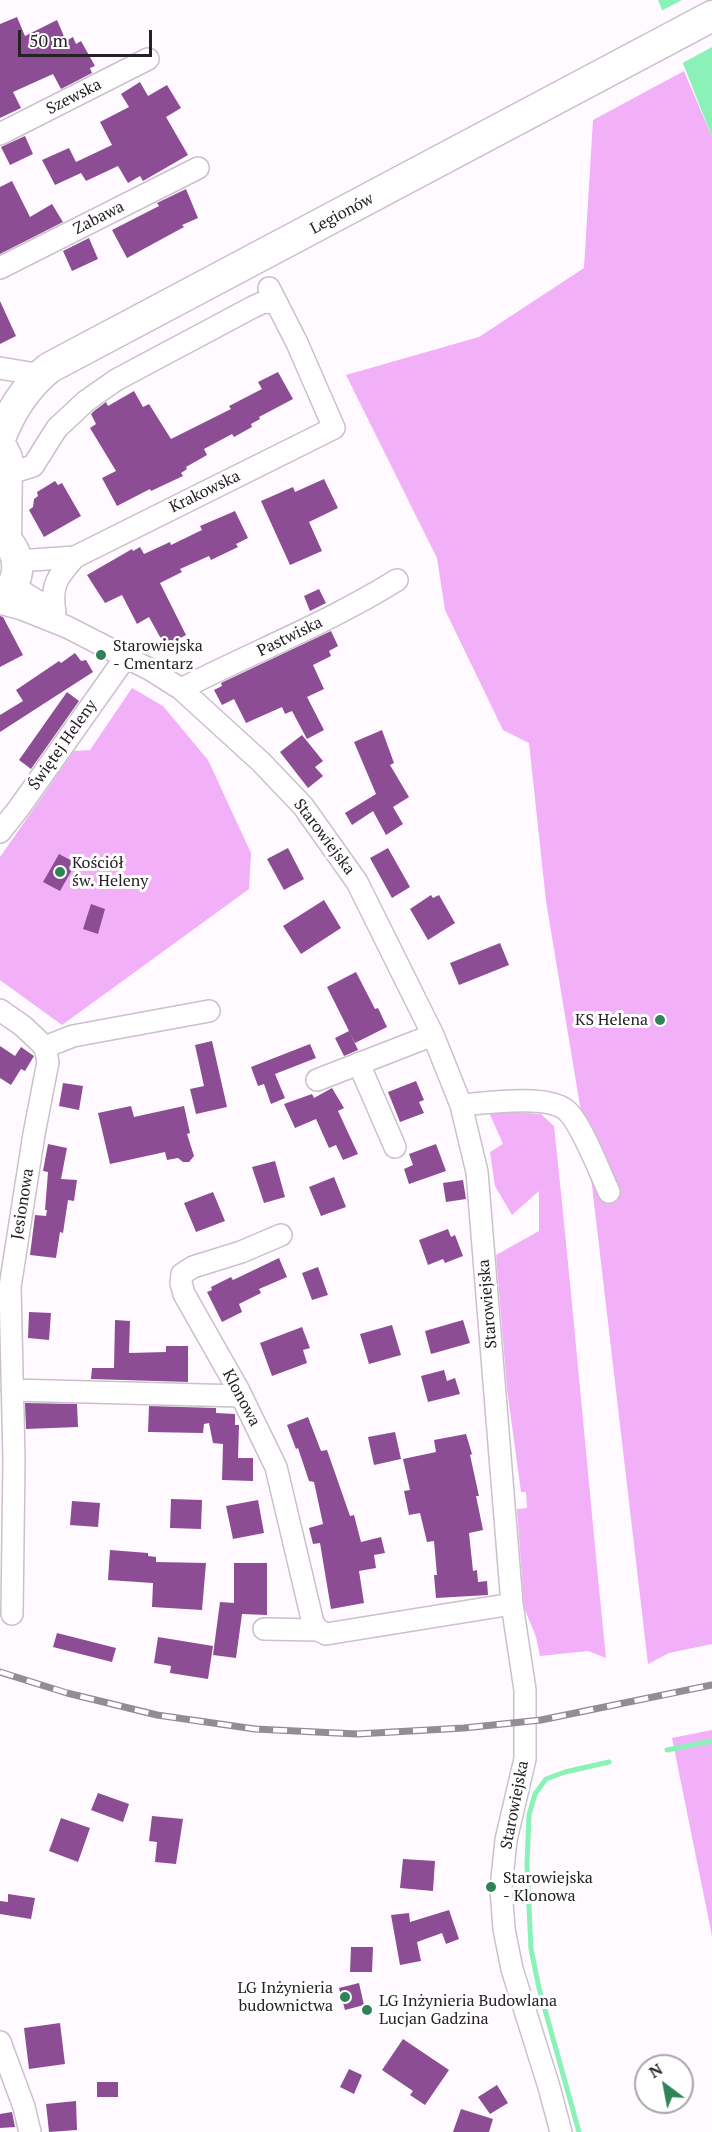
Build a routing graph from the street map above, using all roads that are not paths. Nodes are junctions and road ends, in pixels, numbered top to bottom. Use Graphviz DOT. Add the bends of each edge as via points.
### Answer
graph roads {
  1 [pos="712,16"];
  2 [pos="148,59"];
  3 [pos="0,134"];
  4 [pos="198,168"];
  5 [pos="0,268"];
  6 [pos="0,368"];
  7 [pos="42,375"];
  8 [pos="0,438"];
  9 [pos="0,444"];
  10 [pos="7,474"];
  11 [pos="75,557"];
  12 [pos="6,571"];
  13 [pos="397,580"];
  14 [pos="61,619"];
  15 [pos="125,658"];
  16 [pos="182,689"];
  17 [pos="0,832"];
  18 [pos="0,1010"];
  19 [pos="209,1011"];
  20 [pos="433,1035"];
  21 [pos="45,1047"];
  22 [pos="359,1064"];
  23 [pos="317,1080"];
  24 [pos="461,1105"];
  25 [pos="395,1146"];
  26 [pos="609,1192"];
  27 [pos="281,1235"];
  28 [pos="5,1284"];
  29 [pos="12,1390"];
  30 [pos="241,1396"];
  31 [pos="512,1604"];
  32 [pos="12,1614"];
  33 [pos="264,1629"];
  34 [pos="318,1630"];
  35 [pos="0,2042"];
  36 [pos="7,2082"];
  37 [pos="30,2132"];
  38 [pos="561,2132"];
  1 -- 7 [label="main road, Legionów"];
  2 -- 3 [label="street, Szewska"];
  4 -- 5 [label="street, Zabawa"];
  6 -- 7 [label="street"];
  7 -- 8 [label="main road, Legionów" via="17,402"];
  9 -- 10 [label="main road" via="7,458"];
  10 -- 11 [label="street, Krakowska" via="33,466 57,428 116,380 273,295 334,428"];
  10 -- 12 [label="main road"];
  11 -- 12 [label="street, Krakowska"];
  11 -- 14 [label="street, Krakowska" via="58,576 54,590"];
  12 -- 14 [label="street, Starowiejska"];
  13 -- 16 [label="street, Pastwiska" via="310,628"];
  14 -- 15 [label="street, Starowiejska"];
  15 -- 16 [label="street, Starowiejska"];
  15 -- 17 [label="street, Świętej Heleny"];
  16 -- 20 [label="street, Starowiejska" via="261,762 303,806 333,846 357,882"];
  18 -- 21 [label="street"];
  19 -- 21 [label="street" via="73,1036"];
  20 -- 22 [label="street"];
  20 -- 24 [label="street, Starowiejska"];
  21 -- 28 [label="street, Jesionowa" via="48,1062"];
  22 -- 23 [label="street"];
  22 -- 25 [label="street"];
  24 -- 26 [label="street" via="535,1102 566,1110 575,1120"];
  24 -- 31 [label="street, Starowiejska" via="477,1172"];
  27 -- 30 [label="street, Klonowa" via="182,1274 184,1294"];
  28 -- 29 [label="street, Jesionowa"];
  29 -- 30 [label="street"];
  29 -- 32 [label="street, Jesionowa"];
  30 -- 34 [label="street, Klonowa" via="276,1467 309,1613"];
  31 -- 34 [label="street" via="326,1634"];
  31 -- 38 [label="street, Starowiejska" via="525,1690 525,1759 506,1840 501,1888 504,1929 512,1969"];
  33 -- 34 [label="street"];
  35 -- 36 [label="street"];
  36 -- 37 [label="street" via="24,2107"];
}
